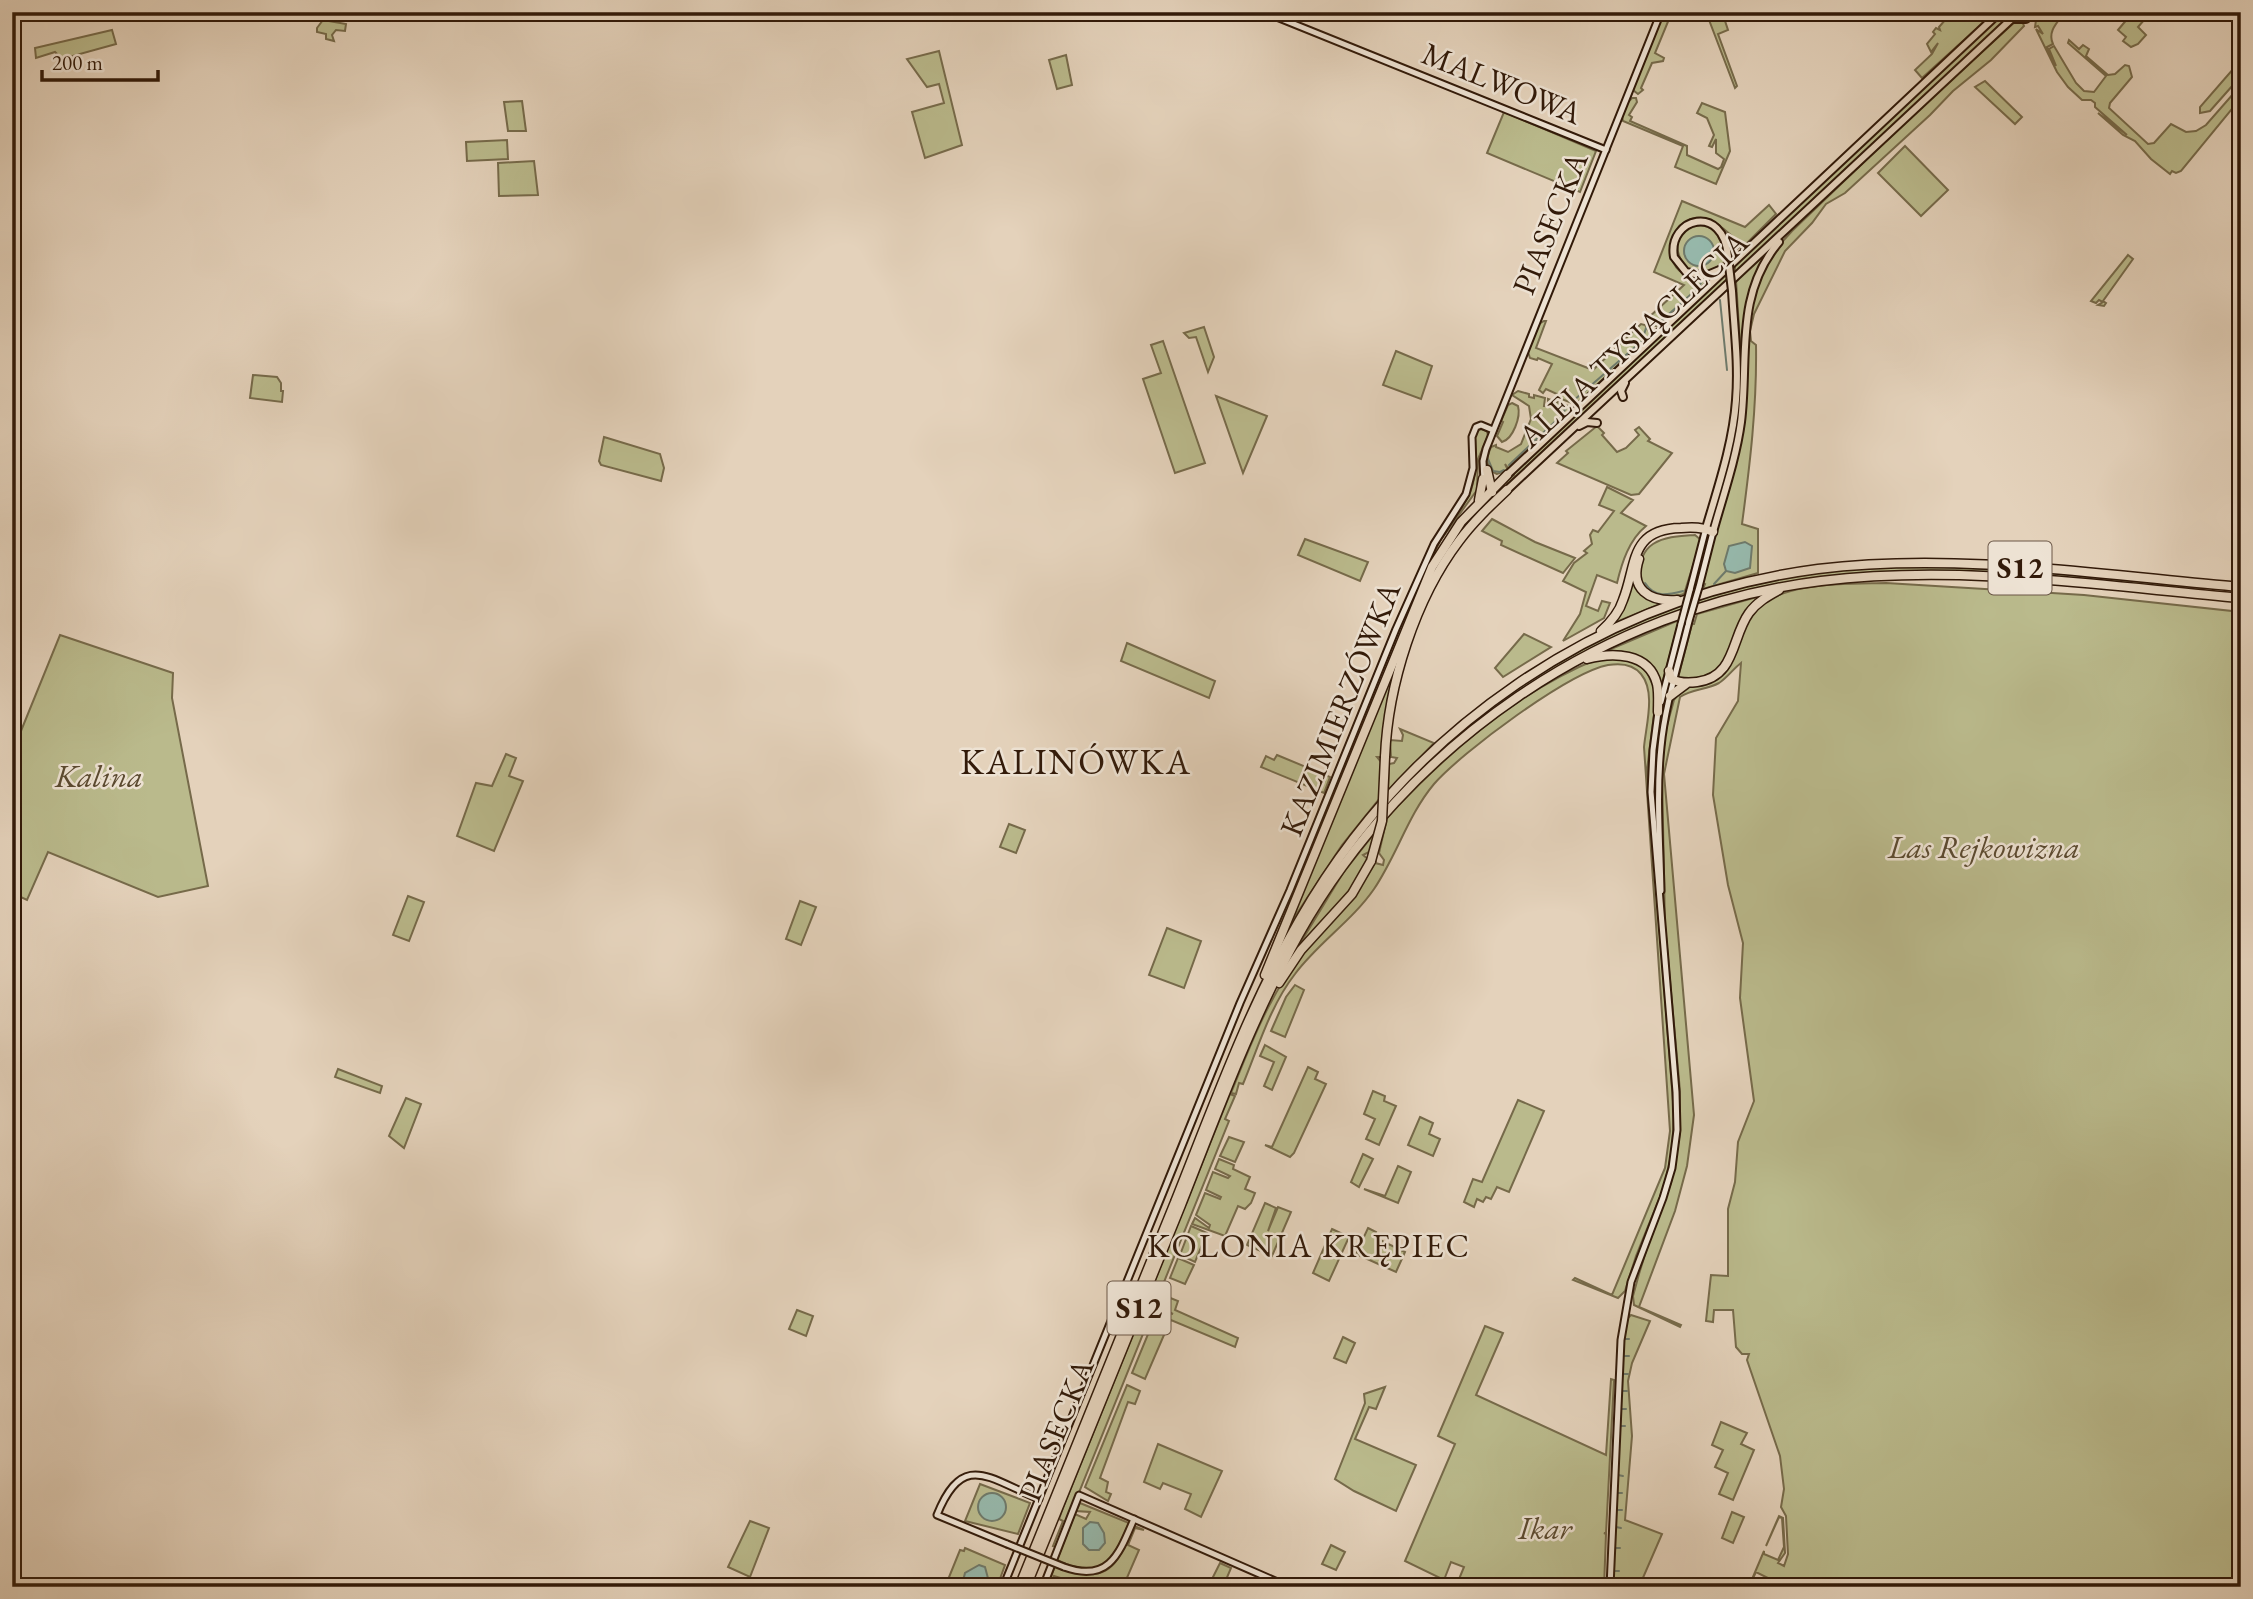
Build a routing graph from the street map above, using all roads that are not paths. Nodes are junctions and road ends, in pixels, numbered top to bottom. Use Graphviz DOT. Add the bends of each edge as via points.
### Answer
graph roads {
  1 [pos="1264,12"];
  2 [pos="1661,12"];
  3 [pos="2000,12"];
  4 [pos="2019,12"];
  5 [pos="2011,19"];
  6 [pos="2026,19"];
  7 [pos="1606,150"];
  8 [pos="1794,224"];
  9 [pos="1737,259"];
  10 [pos="1635,370"];
  11 [pos="1623,397"];
  12 [pos="1597,423"];
  13 [pos="1493,430"];
  14 [pos="1571,430"];
  15 [pos="1485,452"];
  16 [pos="1487,470"];
  17 [pos="1507,475"];
  18 [pos="1483,479"];
  19 [pos="1492,489"];
  20 [pos="1507,490"];
  21 [pos="1478,503"];
  22 [pos="1488,508"];
  23 [pos="1708,531"];
  24 [pos="1788,586"];
  25 [pos="2241,587"];
  26 [pos="1690,594"];
  27 [pos="2241,598"];
  28 [pos="1591,639"];
  29 [pos="1571,664"];
  30 [pos="1669,671"];
  31 [pos="1674,681"];
  32 [pos="1689,683"];
  33 [pos="1670,696"];
  34 [pos="1658,712"];
  35 [pos="1661,919"];
  36 [pos="1253,1021"];
  37 [pos="1039,1499"];
  38 [pos="1134,1519"];
  39 [pos="1003,1587"];
  40 [pos="1019,1587"];
  41 [pos="1026,1587"];
  42 [pos="1043,1587"];
  43 [pos="1289,1587"];
  44 [pos="1610,1587"];
  1 -- 7 [label="street, MALWOWA"];
  2 -- 7 [label="street, PIASECKA"];
  3 -- 9 [label="main road, ALEJA TYSIĄCLECIA"];
  4 -- 5 [label="main road"];
  5 -- 6 [label="main road"];
  5 -- 8 [label="main road"];
  7 -- 13 [label="street, PIASECKA"];
  8 -- 10 [label="main road, ALEJA TYSIĄCLECIA"];
  8 -- 23 [label="main road" via="1769,255 1750,297 1740,429"];
  9 -- 17 [label="main road, ALEJA TYSIĄCLECIA"];
  9 -- 23 [label="main road, bridge" via="1710,275 1694,276 1677,263 1675,240 1681,230 1701,222 1723,233 1726,240 1728,257 1732,291 1736,404"];
  10 -- 11 [label="main road" via="1622,388"];
  10 -- 14 [label="main road, ALEJA TYSIĄCLECIA"];
  12 -- 14 [label="main road" via="1587,422"];
  13 -- 15 [label="street, PIASECKA"];
  13 -- 37 [label="street, KAZIMIERZÓWKA" via="1478,426 1472,437 1472,474 1466,494 1436,541 1405,607"];
  14 -- 20 [label="main road, ALEJA TYSIĄCLECIA"];
  15 -- 16 [label="street, PIASECKA"];
  15 -- 18 [label="street, PIASECKA"];
  16 -- 17 [label="street"];
  16 -- 19 [label="highway"];
  17 -- 19 [label="highway"];
  18 -- 19 [label="street"];
  18 -- 21 [label="highway"];
  19 -- 20 [label="street"];
  19 -- 21 [label="highway"];
  19 -- 22 [label="highway"];
  20 -- 22 [label="highway"];
  21 -- 36 [label="highway" via="1453,532 1428,576 1266,971"];
  22 -- 36 [label="highway, bridge" via="1452,549 1426,598 1394,683 1382,821 1371,861 1352,894 1301,950"];
  23 -- 26 [label="street"];
  23 -- 26 [label="highway" via="1660,537 1644,549 1637,563 1637,581 1649,596 1664,601"];
  23 -- 28 [label="highway" via="1666,529 1643,542 1632,561 1619,610"];
  23 -- 31 [label="street, bridge" via="1699,587"];
  24 -- 27 [label="highway, S12" via="1865,577 1959,576"];
  24 -- 29 [label="highway, S12" via="1678,615"];
  24 -- 32 [label="highway" via="1749,613 1722,671"];
  25 -- 26 [label="highway, S12" via="1906,563 1800,572"];
  26 -- 28 [label="highway, S12"];
  26 -- 30 [label="street, bridge"];
  28 -- 36 [label="highway, S12" via="1487,704 1391,793 1319,887 1288,940"];
  29 -- 34 [label="highway" via="1609,654 1637,660 1655,677"];
  29 -- 36 [label="highway, S12" via="1465,736 1377,823 1309,917"];
  30 -- 31 [label="highway"];
  30 -- 34 [label="street"];
  31 -- 32 [label="highway"];
  31 -- 33 [label="street"];
  32 -- 33 [label="highway"];
  33 -- 35 [label="street" via="1659,767"];
  34 -- 35 [label="street" via="1651,792"];
  35 -- 44 [label="street" via="1676,1136 1668,1182 1633,1275 1624,1313"];
  36 -- 40 [label="highway, PIASECKA / S12"];
  36 -- 41 [label="highway, PIASECKA / S12"];
  37 -- 38 [label="street, bridge" via="984,1476 967,1475 949,1489 937,1515 1064,1567 1090,1572 1106,1566 1119,1552"];
  37 -- 39 [label="street"];
  38 -- 42 [label="street" via="1079,1495"];
  38 -- 43 [label="street"];
}
